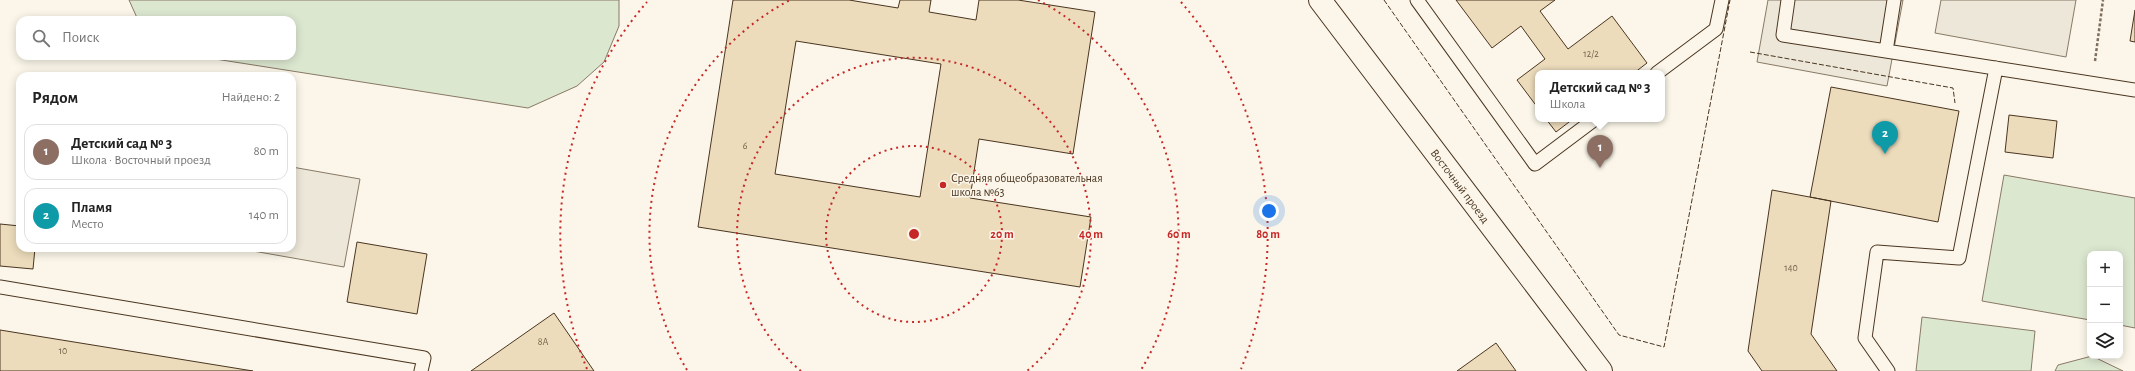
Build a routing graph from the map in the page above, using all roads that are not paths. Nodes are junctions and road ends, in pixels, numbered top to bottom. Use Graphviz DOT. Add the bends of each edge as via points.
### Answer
graph roads {
  1 [pos="1320,0"];
  2 [pos="1417,0"];
  3 [pos="1722,0"];
  4 [pos="1788,0"];
  5 [pos="1894,0"];
  6 [pos="1886,51"];
  7 [pos="1996,68"];
  8 [pos="1661,70"];
  9 [pos="2135,90"];
  10 [pos="1591,122"];
  11 [pos="0,287"];
  12 [pos="422,371"];
  13 [pos="1601,371"];
  14 [pos="1888,371"];
  1 -- 13 [label="street, Восточный проезд"];
  2 -- 10 [label="lane" via="1535,164"];
  3 -- 8 [label="lane" via="1716,29"];
  4 -- 6 [label="lane" via="1782,35"];
  5 -- 6 [label="lane"];
  6 -- 7 [label="lane"];
  7 -- 9 [label="lane"];
  7 -- 14 [label="lane" via="1959,258 1877,252 1865,338"];
  11 -- 12 [label="lane" via="424,358"];
}
